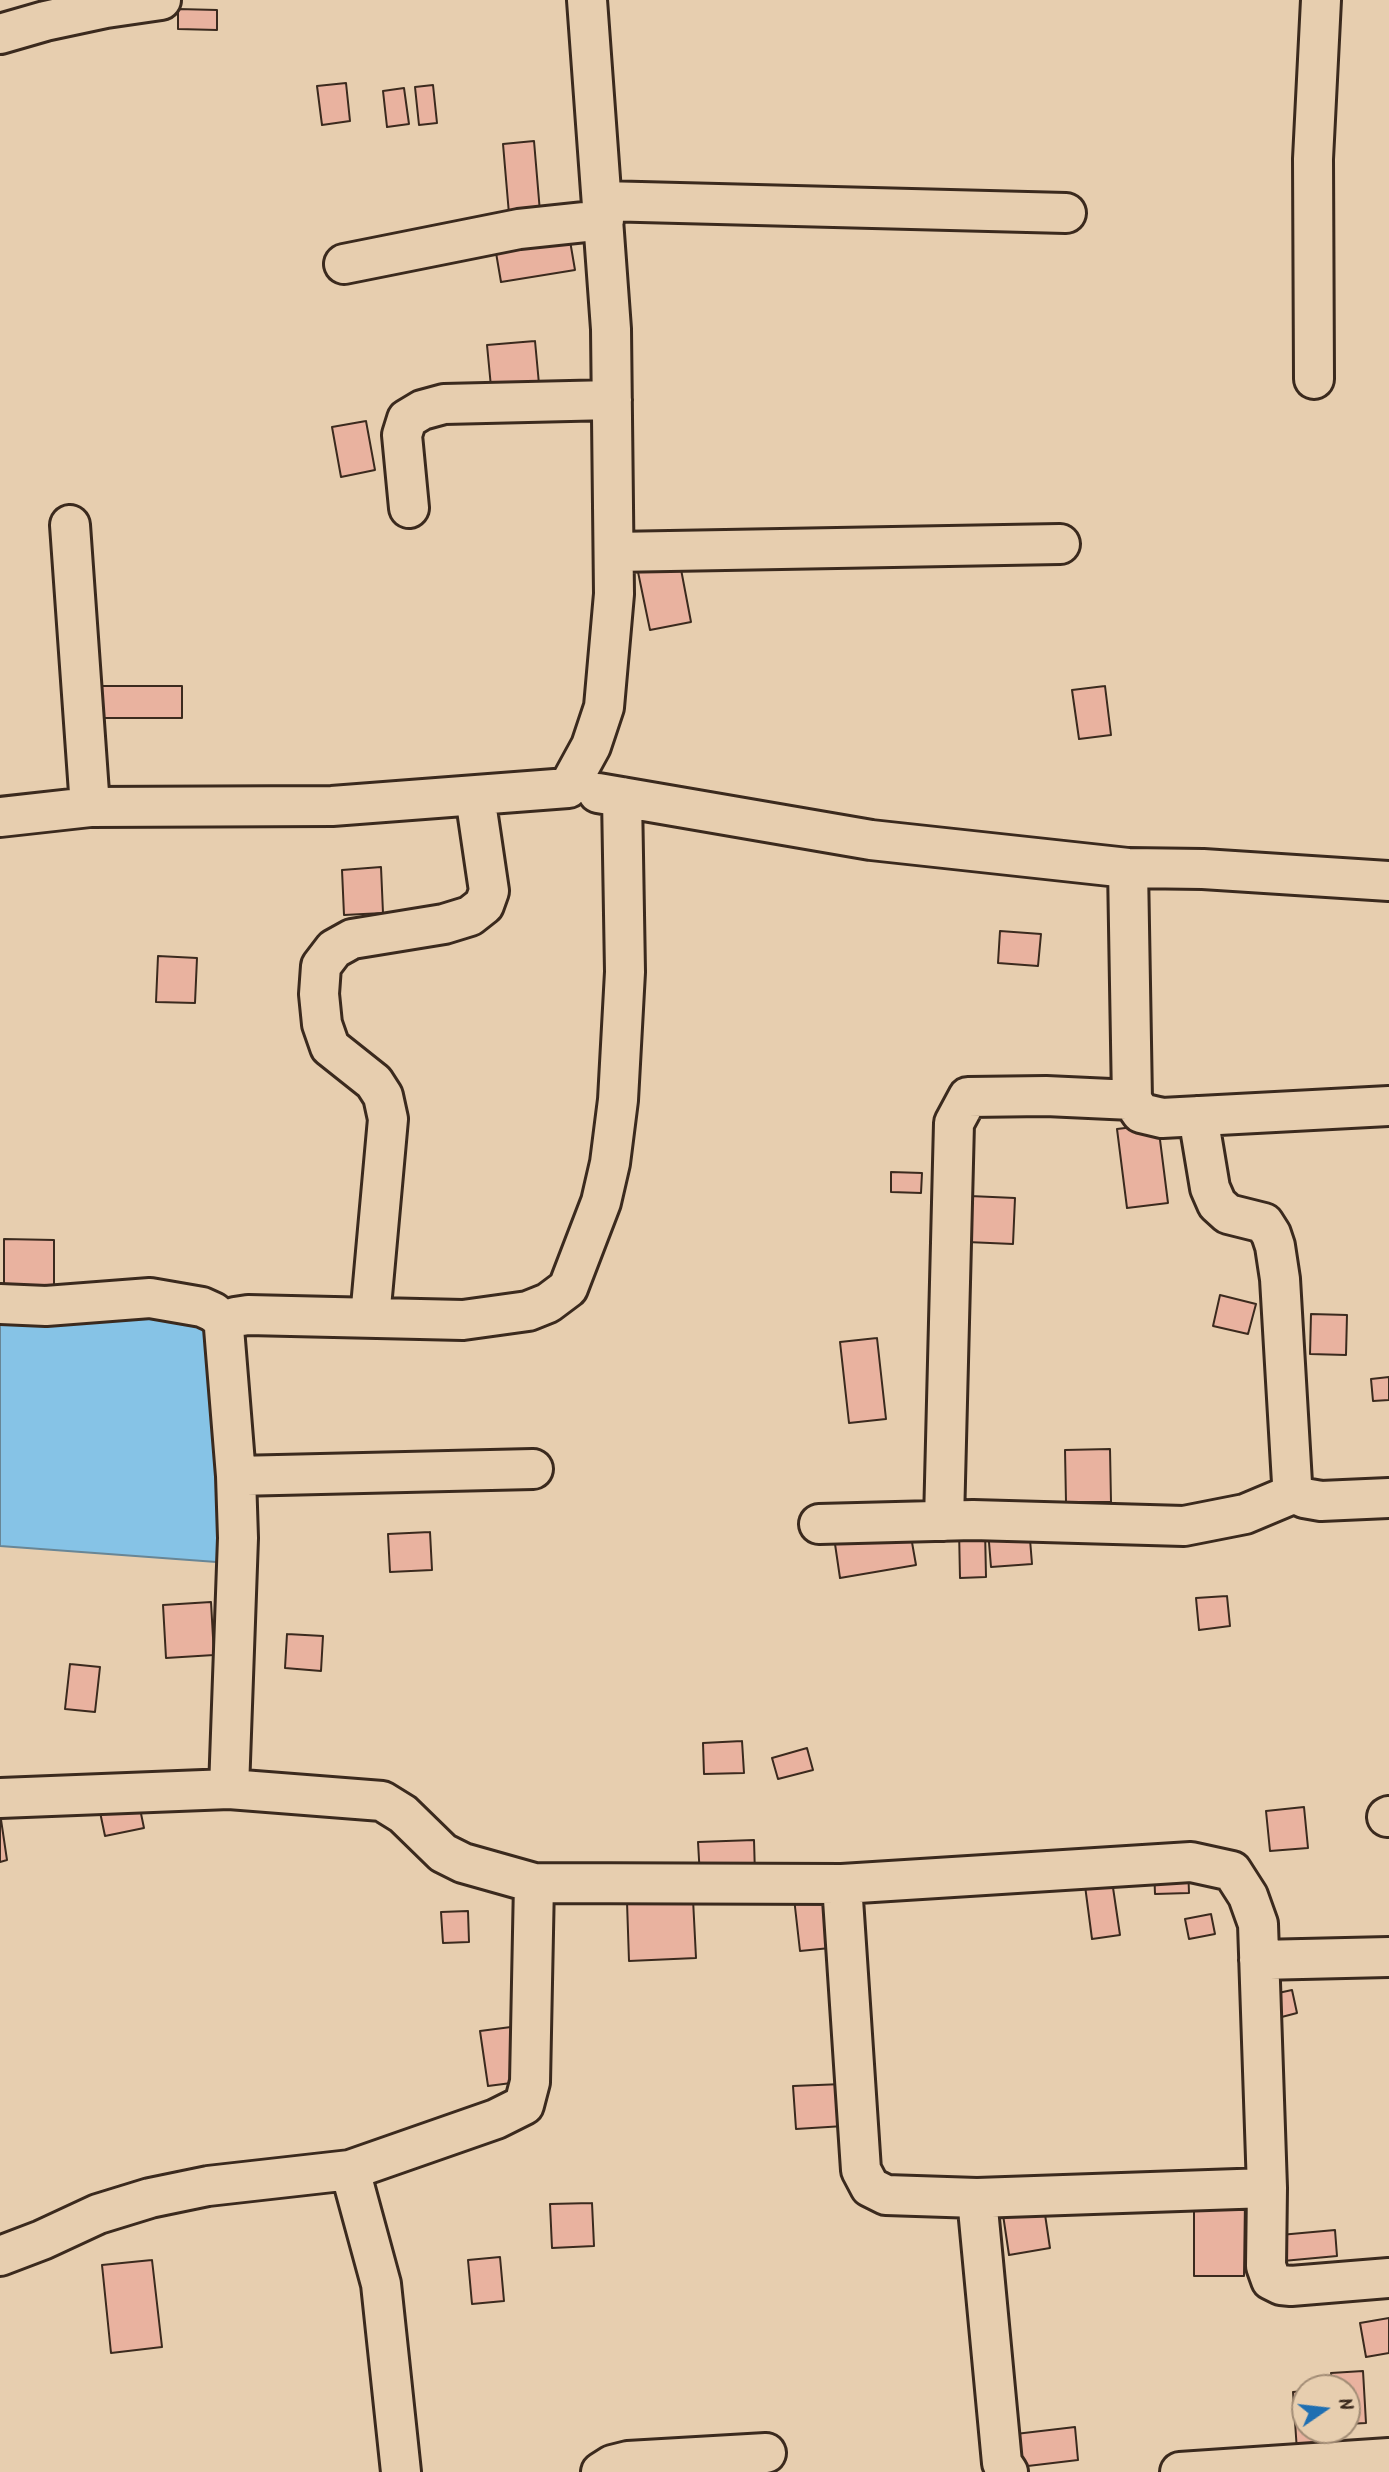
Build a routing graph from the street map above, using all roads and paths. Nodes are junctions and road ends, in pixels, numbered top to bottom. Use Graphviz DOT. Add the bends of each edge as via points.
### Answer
graph roads {
  1 [pos="161,0"];
  2 [pos="587,0"];
  3 [pos="1321,0"];
  4 [pos="0,34"];
  5 [pos="603,211"];
  6 [pos="1066,213"];
  7 [pos="344,264"];
  8 [pos="1314,379"];
  9 [pos="612,400"];
  10 [pos="409,508"];
  11 [pos="70,525"];
  12 [pos="1060,544"];
  13 [pos="614,552"];
  14 [pos="568,788"];
  15 [pos="475,796"];
  16 [pos="622,797"];
  17 [pos="90,807"];
  18 [pos="0,817"];
  19 [pos="1128,868"];
  20 [pos="1389,881"];
  21 [pos="1132,1100"];
  22 [pos="1389,1106"];
  23 [pos="1198,1116"];
  24 [pos="0,1304"];
  25 [pos="370,1318"];
  26 [pos="227,1323"];
  27 [pos="533,1469"];
  28 [pos="236,1476"];
  29 [pos="1295,1493"];
  30 [pos="1389,1498"];
  31 [pos="944,1521"];
  32 [pos="818,1524"];
  33 [pos="229,1789"];
  34 [pos="0,1798"];
  35 [pos="534,1883"];
  36 [pos="842,1884"];
  37 [pos="1389,1957"];
  38 [pos="1259,1960"];
  39 [pos="350,2170"];
  40 [pos="1267,2188"];
  41 [pos="977,2198"];
  42 [pos="0,2256"];
  43 [pos="1389,2278"];
  44 [pos="766,2453"];
  45 [pos="1389,2458"];
  46 [pos="401,2472"];
  47 [pos="601,2472"];
  48 [pos="1008,2472"];
  49 [pos="1180,2472"];
  1 -- 4 [label="street" via="45,20"];
  2 -- 5 [label="street"];
  3 -- 8 [label="street" via="1313,159"];
  5 -- 6 [label="street"];
  5 -- 7 [label="street"];
  5 -- 9 [label="street"];
  9 -- 10 [label="street" via="443,404 422,410 407,419 402,435"];
  9 -- 13 [label="street"];
  11 -- 17 [label="street"];
  12 -- 13 [label="street"];
  13 -- 14 [label="street" via="604,707 592,746"];
  14 -- 15 [label="street"];
  14 -- 16 [label="street"];
  15 -- 17 [label="street" via="332,806"];
  15 -- 25 [label="street" via="489,891 484,905 470,916 444,924 352,939 334,949 321,966 322,1024 330,1047 374,1082 388,1119"];
  16 -- 19 [label="street" via="871,840"];
  16 -- 25 [label="street" via="625,972 618,1100 601,1202 568,1288 528,1311 463,1320"];
  17 -- 18 [label="street"];
  19 -- 20 [label="street"];
  19 -- 21 [label="street"];
  21 -- 23 [label="street" via="1140,1113 1150,1116"];
  21 -- 31 [label="street" via="968,1097 954,1123"];
  22 -- 23 [label="street"];
  23 -- 29 [label="street" via="1210,1188 1217,1203 1228,1214 1264,1223 1275,1245"];
  24 -- 26 [label="street" via="46,1306 150,1298 202,1307"];
  25 -- 26 [label="street" via="248,1315"];
  26 -- 28 [label="street" via="223,1328"];
  27 -- 28 [label="street"];
  28 -- 33 [label="street" via="238,1551"];
  29 -- 30 [label="street" via="1321,1501"];
  29 -- 31 [label="street" via="1245,1514 1184,1526"];
  31 -- 32 [label="street"];
  33 -- 34 [label="street"];
  33 -- 35 [label="street" via="382,1801 404,1815 443,1853"];
  35 -- 36 [label="street"];
  35 -- 39 [label="street" via="530,2082 524,2105"];
  36 -- 38 [label="street" via="1191,1862 1232,1871 1258,1924"];
  36 -- 41 [label="street" via="860,2169 870,2187 886,2195"];
  37 -- 38 [label="street"];
  38 -- 40 [label="street"];
  39 -- 42 [label="street" via="208,2186 150,2198 98,2214"];
  39 -- 46 [label="street" via="381,2284"];
  40 -- 41 [label="street"];
  40 -- 43 [label="street" via="1266,2266 1271,2280 1291,2286"];
  41 -- 48 [label="street" via="1002,2463"];
  44 -- 47 [label="street" via="628,2461"];
  45 -- 49 [label="street"];
}
